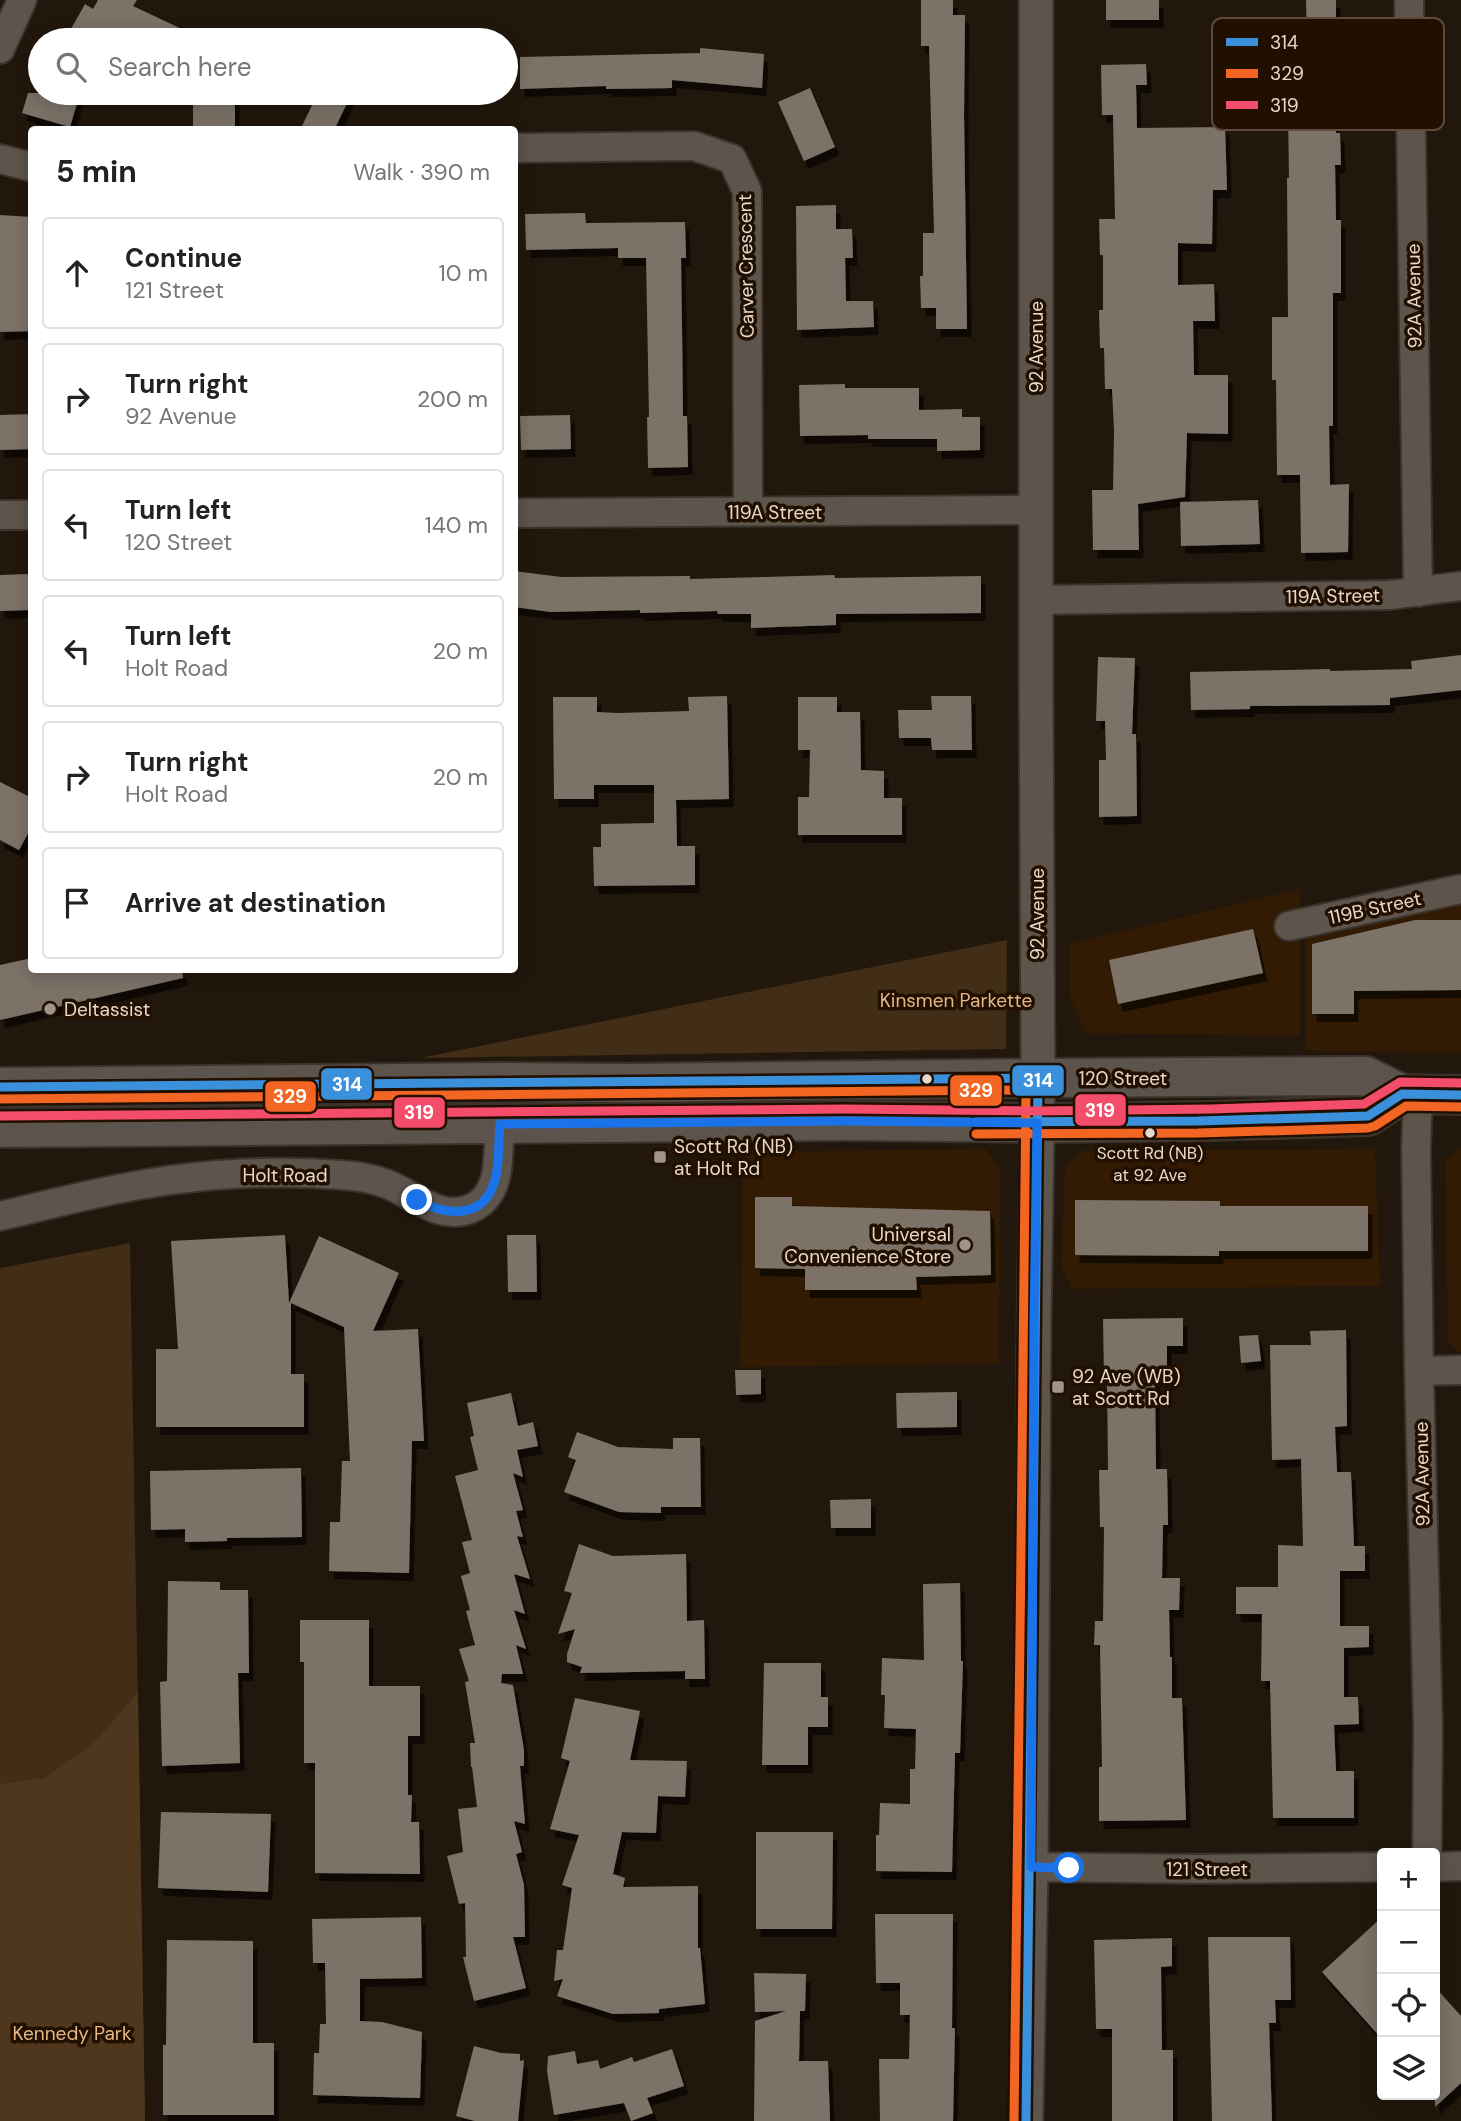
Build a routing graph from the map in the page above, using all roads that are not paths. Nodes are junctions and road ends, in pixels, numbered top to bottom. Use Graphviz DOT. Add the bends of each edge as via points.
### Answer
graph roads {
  1 [pos="22,0"];
  2 [pos="1037,0"];
  3 [pos="1409,0"];
  4 [pos="1409,18"];
  5 [pos="0,49"];
  6 [pos="1411,130"];
  7 [pos="518,148"];
  8 [pos="0,159"];
  9 [pos="28,165"];
  10 [pos="1036,510"];
  11 [pos="748,512"];
  12 [pos="518,513"];
  13 [pos="0,515"];
  14 [pos="28,515"];
  15 [pos="1461,586"];
  16 [pos="1418,592"];
  17 [pos="1036,600"];
  18 [pos="1461,889"];
  19 [pos="1289,926"];
  20 [pos="1038,1078"];
  21 [pos="502,1082"];
  22 [pos="0,1087"];
  23 [pos="1410,1094"];
  24 [pos="1461,1095"];
  25 [pos="1037,1123"];
  26 [pos="500,1124"];
  27 [pos="0,1128"];
  28 [pos="0,1216"];
  29 [pos="1461,1370"];
  30 [pos="1419,1371"];
  31 [pos="1427,1848"];
  32 [pos="1461,1866"];
  33 [pos="1031,1867"];
  34 [pos="1377,1867"];
  35 [pos="1440,1867"];
  36 [pos="1026,2121"];
  1 -- 5 [label="street"];
  2 -- 10 [label="street, 92 Avenue"];
  3 -- 4 [label="street, 92A Avenue"];
  6 -- 16 [label="street, 92A Avenue"];
  7 -- 11 [label="street, Carver Crescent" via="694,146 732,159 747,191"];
  8 -- 9 [label="street"];
  10 -- 11 [label="street, 119A Street"];
  10 -- 17 [label="street, 92 Avenue"];
  11 -- 12 [label="street, 119A Street"];
  13 -- 14 [label="street"];
  15 -- 16 [label="street, 119A Street"];
  16 -- 17 [label="street, 119A Street"];
  17 -- 20 [label="street, 92 Avenue"];
  18 -- 19 [label="street, 119B Street"];
  20 -- 21 [label="main road, 120 Street"];
  20 -- 23 [label="main road, 120 Street" via="1366,1076"];
  20 -- 25 [label="street, 92 Avenue"];
  21 -- 22 [label="main road, 120 Street"];
  21 -- 26 [label="main road"];
  23 -- 24 [label="main road, 120 Street"];
  23 -- 25 [label="main road" via="1367,1116"];
  23 -- 30 [label="street, 92A Avenue" via="1416,1148"];
  25 -- 26 [label="main road"];
  25 -- 33 [label="street, 92 Avenue"];
  26 -- 27 [label="main road"];
  26 -- 28 [label="street, Holt Road" via="493,1186 484,1200 462,1211 431,1208 376,1180 312,1174 225,1175 146,1184"];
  29 -- 30 [label="street"];
  30 -- 31 [label="street, 92A Avenue"];
  32 -- 35 [label="street"];
  33 -- 34 [label="street, 121 Street"];
  33 -- 36 [label="street, 92 Avenue"];
}
